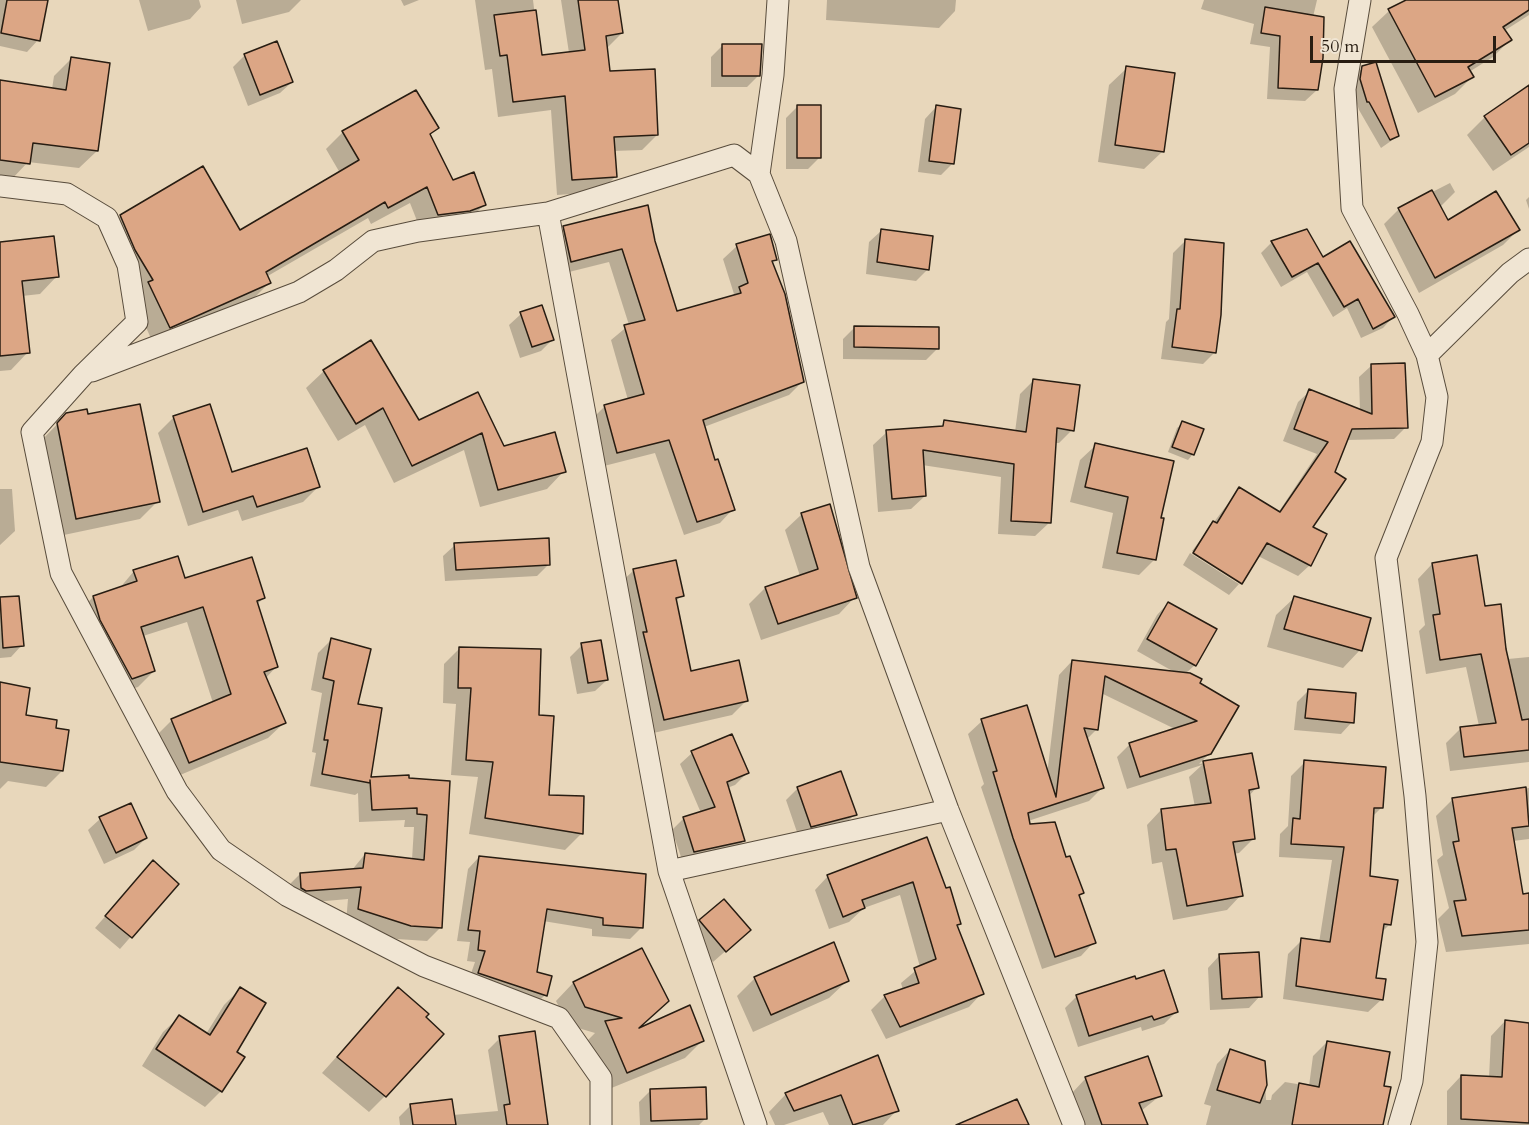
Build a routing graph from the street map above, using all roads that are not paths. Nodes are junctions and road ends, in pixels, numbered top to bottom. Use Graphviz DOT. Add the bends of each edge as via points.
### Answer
graph roads {
  1 [pos="778,0"];
  2 [pos="1360,0"];
  3 [pos="759,174"];
  4 [pos="0,186"];
  5 [pos="548,213"];
  6 [pos="1529,259"];
  7 [pos="1427,355"];
  8 [pos="83,375"];
  9 [pos="948,810"];
  10 [pos="669,871"];
  11 [pos="601,1125"];
  12 [pos="756,1125"];
  13 [pos="1074,1125"];
  14 [pos="1399,1125"];
  1 -- 3 [label="street" via="773,75"];
  2 -- 7 [label="street" via="1345,88 1352,208"];
  3 -- 5 [label="street" via="734,155"];
  3 -- 9 [label="street" via="786,241 859,567"];
  4 -- 8 [label="street" via="66,194 107,218 128,265 137,322"];
  5 -- 8 [label="street" via="374,241 299,292"];
  5 -- 10 [label="street"];
  6 -- 7 [label="street"];
  7 -- 14 [label="street" via="1437,398 1432,442 1386,558 1415,796 1427,942 1412,1081"];
  8 -- 11 [label="street" via="32,432 61,573 177,791 221,850 288,896 424,966 559,1018 601,1078"];
  9 -- 10 [label="street"];
  9 -- 13 [label="street"];
  10 -- 12 [label="street"];
}
